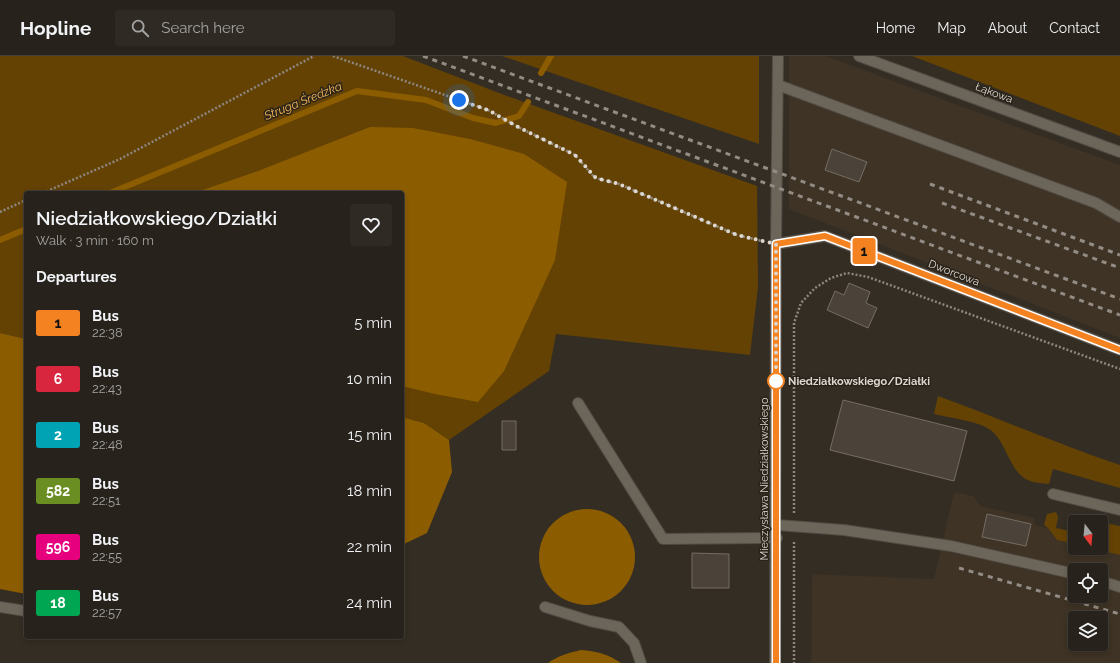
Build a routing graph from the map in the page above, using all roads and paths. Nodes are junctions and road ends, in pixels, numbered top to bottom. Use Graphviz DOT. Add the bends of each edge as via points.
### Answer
graph roads {
  1 [pos="314,56"];
  2 [pos="333,56"];
  3 [pos="778,56"];
  4 [pos="859,56"];
  5 [pos="778,85"];
  6 [pos="1120,152"];
  7 [pos="48,191"];
  8 [pos="24,201"];
  9 [pos="0,212"];
  10 [pos="1120,217"];
  11 [pos="776,244"];
  12 [pos="1120,350"];
  13 [pos="1120,369"];
  14 [pos="578,403"];
  15 [pos="1053,494"];
  16 [pos="1120,510"];
  17 [pos="777,525"];
  18 [pos="794,526"];
  19 [pos="776,538"];
  20 [pos="1068,572"];
  21 [pos="1108,583"];
  22 [pos="1120,587"];
  23 [pos="0,607"];
  24 [pos="545,607"];
  25 [pos="24,612"];
  26 [pos="641,663"];
  27 [pos="776,663"];
  28 [pos="794,663"];
  1 -- 7 [label="path" via="120,159"];
  2 -- 11 [label="path" via="488,110 575,155 596,178 619,184 737,235"];
  3 -- 5 [label="street, Mieczysława Niedziałkowskiego"];
  4 -- 6 [label="street, Łąkowa"];
  5 -- 10 [label="street" via="1096,203"];
  5 -- 11 [label="street, Mieczysława Niedziałkowskiego"];
  8 -- 9 [label="path"];
  11 -- 12 [label="street, Dworcowa" via="825,236"];
  11 -- 17 [label="street, Mieczysława Niedziałkowskiego"];
  13 -- 18 [label="path" via="868,277 847,273 831,278 814,288 801,303 794,323"];
  14 -- 19 [label="street" via="663,539"];
  15 -- 16 [label="street"];
  17 -- 18 [label="street"];
  17 -- 19 [label="street, Mieczysława Niedziałkowskiego"];
  18 -- 20 [label="street" via="844,530 951,546"];
  18 -- 28 [label="path"];
  19 -- 27 [label="street, Mieczysława Niedziałkowskiego"];
  21 -- 22 [label="street"];
  23 -- 25 [label="street"];
  24 -- 26 [label="street" via="619,627 634,643"];
}
